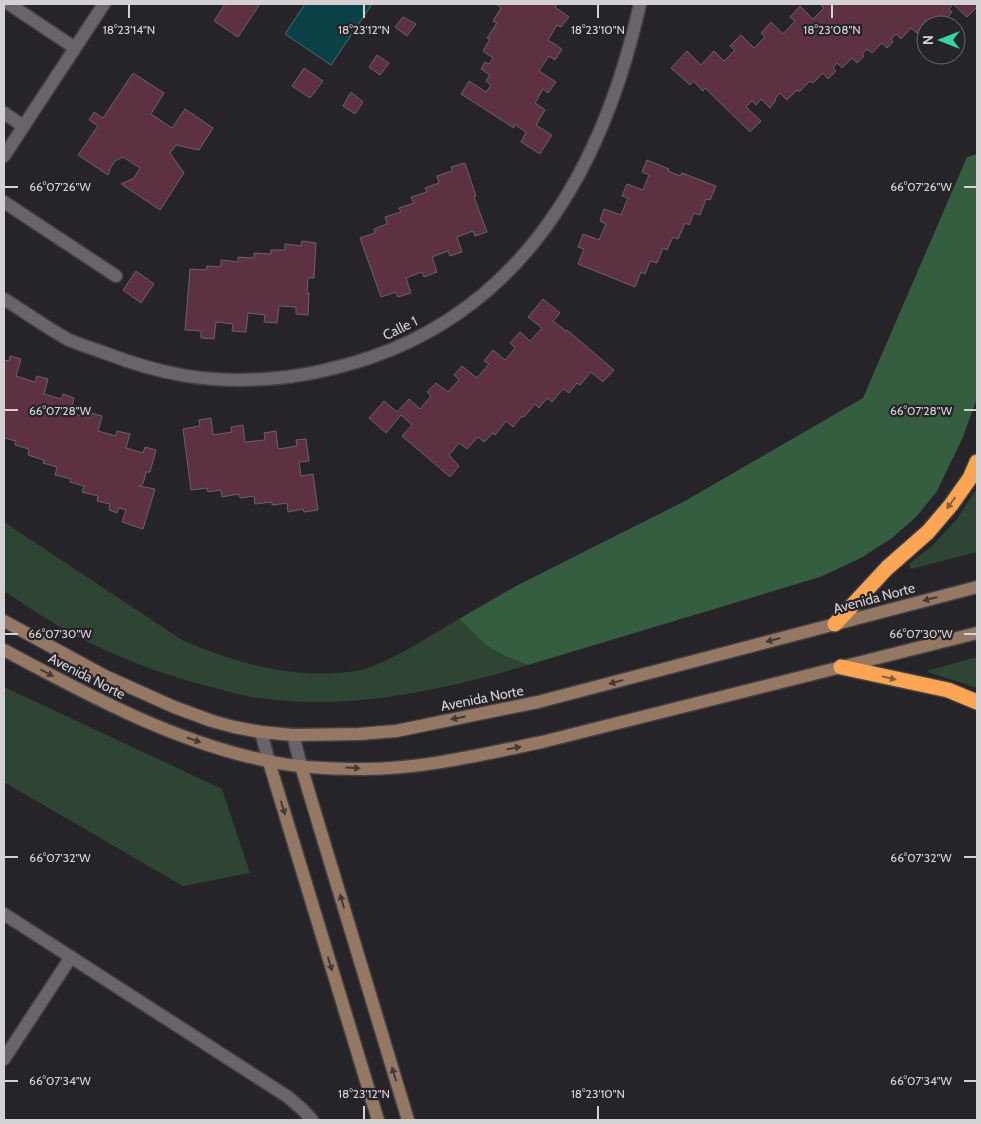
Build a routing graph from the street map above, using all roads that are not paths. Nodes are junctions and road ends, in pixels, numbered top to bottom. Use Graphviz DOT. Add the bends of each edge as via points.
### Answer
graph roads {
  1 [pos="8,4"];
  2 [pos="104,4"];
  3 [pos="640,4"];
  4 [pos="75,48"];
  5 [pos="4,113"];
  6 [pos="23,126"];
  7 [pos="4,156"];
  8 [pos="4,202"];
  9 [pos="116,276"];
  10 [pos="4,299"];
  11 [pos="977,462"];
  12 [pos="977,587"];
  13 [pos="4,621"];
  14 [pos="835,624"];
  15 [pos="977,633"];
  16 [pos="4,650"];
  17 [pos="841,667"];
  18 [pos="977,702"];
  19 [pos="261,732"];
  20 [pos="294,735"];
  21 [pos="269,762"];
  22 [pos="301,766"];
  23 [pos="4,914"];
  24 [pos="71,958"];
  25 [pos="4,1059"];
  26 [pos="312,1120"];
  27 [pos="378,1120"];
  28 [pos="408,1120"];
  1 -- 4 [label="street"];
  2 -- 4 [label="street"];
  3 -- 10 [label="street, Calle 1" via="612,99 589,157 565,200 508,273 477,301 398,348 320,372 282,378 232,381 177,376 136,365 70,340"];
  4 -- 6 [label="street"];
  5 -- 6 [label="street"];
  6 -- 7 [label="street"];
  8 -- 9 [label="street"];
  11 -- 14 [label="highway, one-way" via="970,478 928,532 887,568"];
  12 -- 14 [label="street, Avenida Norte, one-way"];
  13 -- 19 [label="street, Avenida Norte" via="105,676 166,703 220,723"];
  14 -- 20 [label="street, Avenida Norte, one-way" via="490,712 396,731"];
  15 -- 17 [label="street, Avenida Norte"];
  16 -- 21 [label="street, Avenida Norte, one-way" via="99,700 169,731"];
  17 -- 18 [label="highway, one-way" via="948,690"];
  22 -- 17 [label="street, Avenida Norte, one-way" via="363,769 476,755 628,722"];
  19 -- 20 [label="street, Avenida Norte"];
  19 -- 21 [label="street"];
  20 -- 22 [label="street"];
  21 -- 22 [label="street, Avenida Norte"];
  21 -- 27 [label="street, one-way"];
  28 -- 22 [label="street, one-way"];
  23 -- 24 [label="street"];
  24 -- 25 [label="street"];
  24 -- 26 [label="street" via="288,1097"];
}
